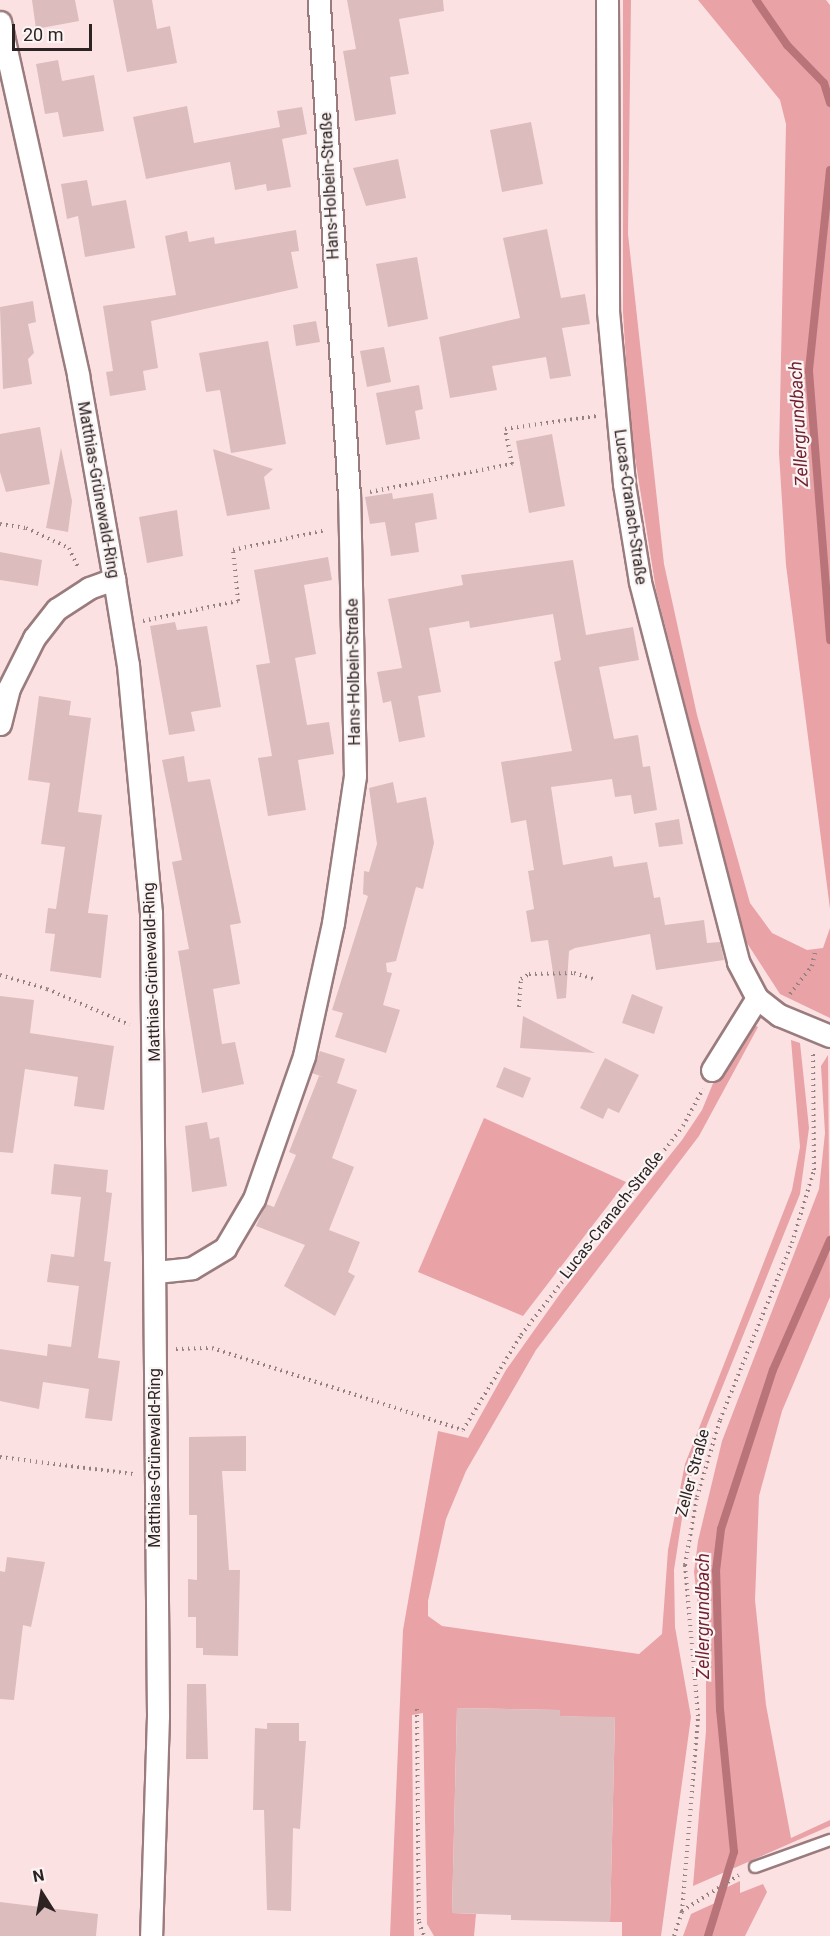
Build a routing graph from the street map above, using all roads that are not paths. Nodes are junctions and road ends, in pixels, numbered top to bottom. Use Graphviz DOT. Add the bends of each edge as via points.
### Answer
graph roads {
  1 [pos="319,0"];
  2 [pos="608,0"];
  3 [pos="0,22"];
  4 [pos="114,579"];
  5 [pos="0,724"];
  6 [pos="757,998"];
  7 [pos="824,1034"];
  8 [pos="712,1070"];
  9 [pos="156,1272"];
  10 [pos="830,1840"];
  11 [pos="755,1867"];
  12 [pos="151,1936"];
  1 -- 9 [label="street, Hans-Holbein-Straße" via="351,524 354,776 333,923 304,1056 254,1199 225,1248 192,1268"];
  2 -- 6 [label="street, Lucas-Cranach-Straße" via="608,311 624,484 640,582 727,927"];
  3 -- 4 [label="street, Matthias-Grünewald-Ring" via="78,375"];
  4 -- 5 [label="street" via="89,588 57,609 34,638 9,688"];
  4 -- 9 [label="street, Matthias-Grünewald-Ring" via="151,912"];
  6 -- 7 [label="street" via="779,1015"];
  6 -- 8 [label="street"];
  9 -- 12 [label="street, Matthias-Grünewald-Ring" via="158,1716"];
  10 -- 11 [label="lane"];
}
